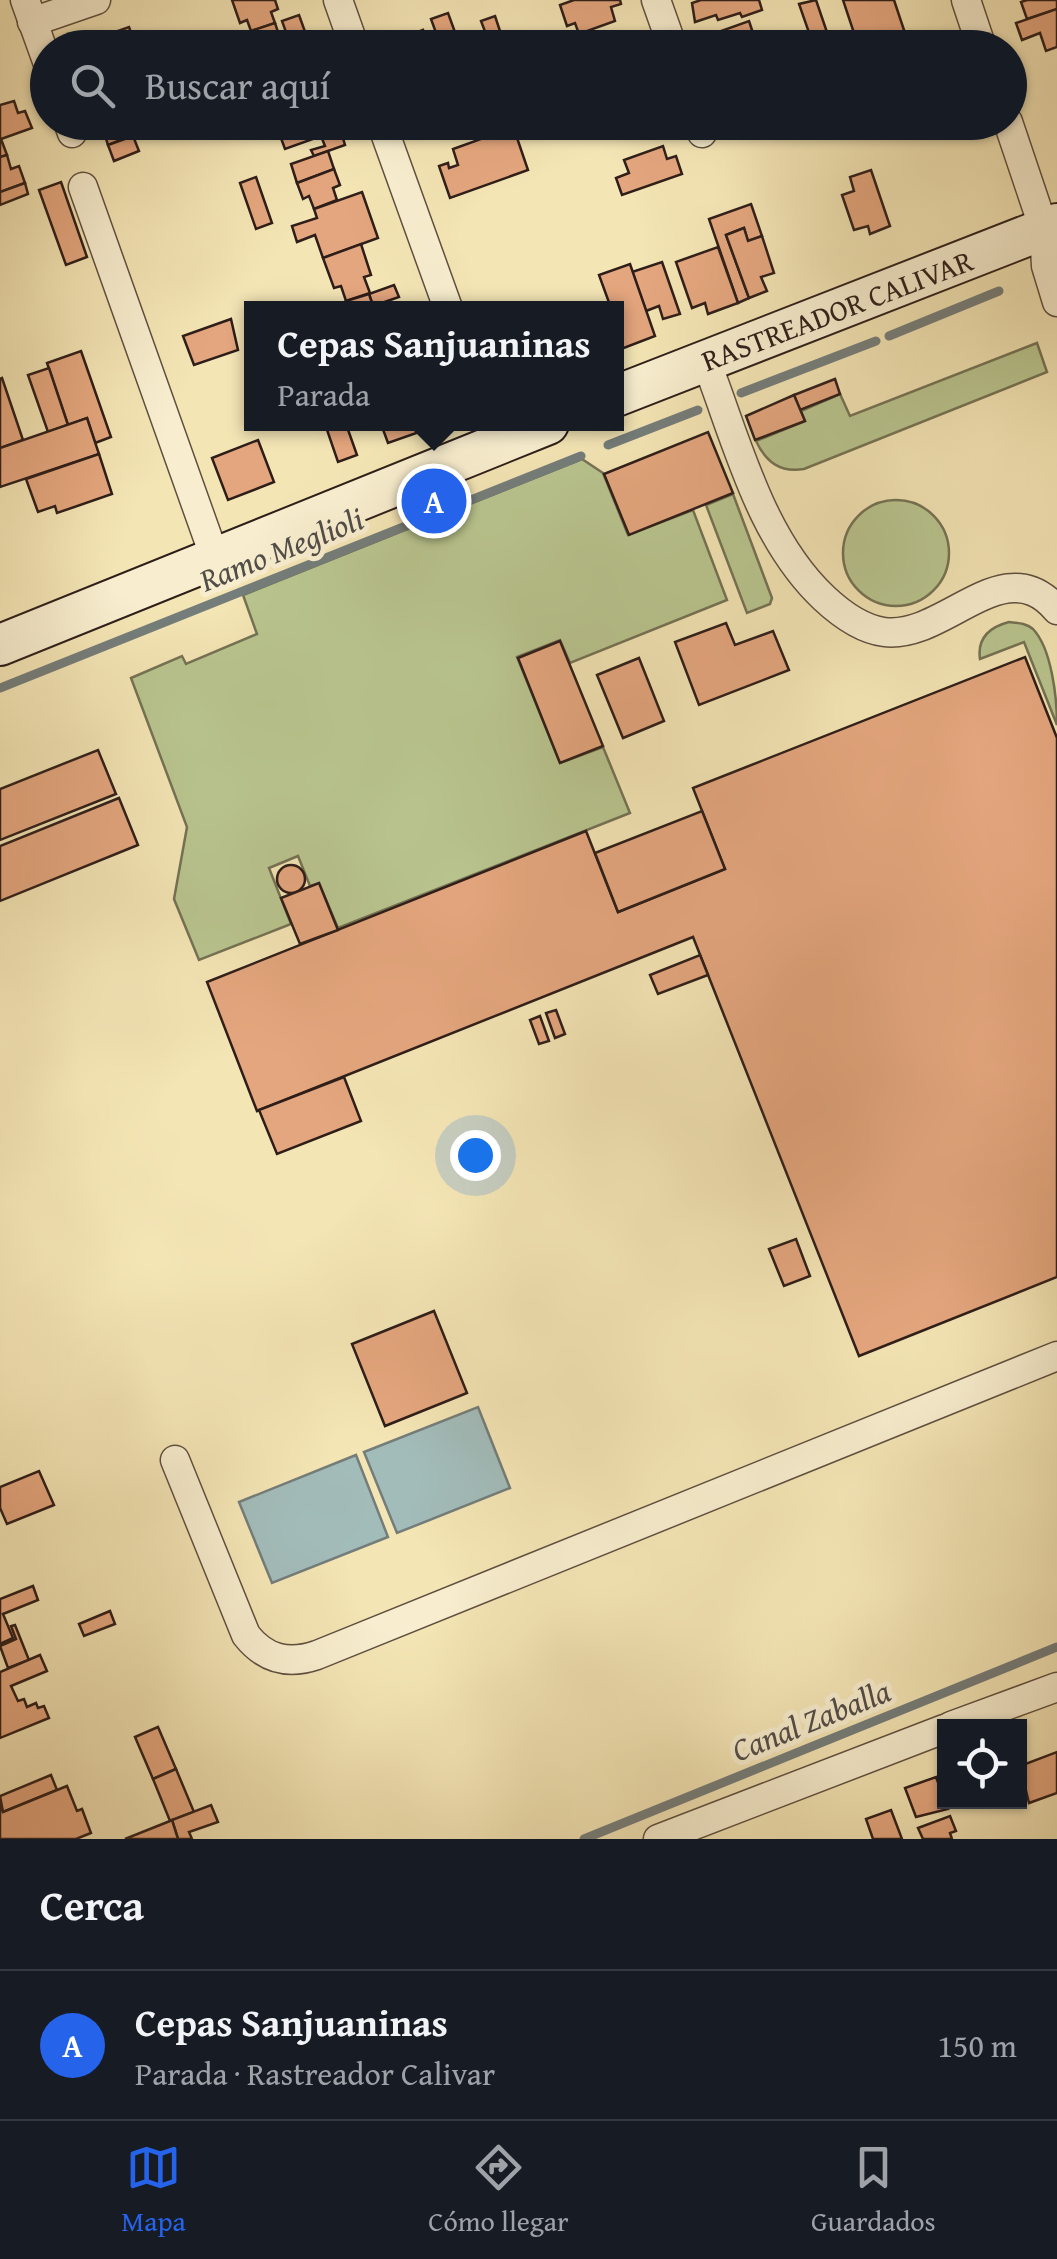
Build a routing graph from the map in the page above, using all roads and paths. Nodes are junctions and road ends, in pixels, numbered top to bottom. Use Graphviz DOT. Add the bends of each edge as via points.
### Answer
graph roads {
  1 [pos="96,0"];
  2 [pos="338,0"];
  3 [pos="656,0"];
  4 [pos="966,0"];
  5 [pos="28,11"];
  6 [pos="348,30"];
  7 [pos="667,30"];
  8 [pos="976,30"];
  9 [pos="387,140"];
  10 [pos="1015,140"];
  11 [pos="83,187"];
  12 [pos="1051,226"];
  13 [pos="445,301"];
  14 [pos="1057,302"];
  15 [pos="706,361"];
  16 [pos="624,393"];
  17 [pos="492,434"];
  18 [pos="215,558"];
  19 [pos="1057,610"];
  20 [pos="0,645"];
  21 [pos="1057,1356"];
  22 [pos="175,1460"];
  23 [pos="1057,1687"];
  24 [pos="972,1719"];
  25 [pos="937,1732"];
  26 [pos="658,1839"];
  1 -- 5 [label="street"];
  2 -- 6 [label="street"];
  3 -- 7 [label="street"];
  4 -- 8 [label="street"];
  9 -- 13 [label="street"];
  10 -- 12 [label="street"];
  11 -- 18 [label="street"];
  12 -- 14 [label="street" via="1046,266"];
  12 -- 15 [label="main road, RASTREADOR CALIVAR"];
  15 -- 16 [label="main road, RASTREADOR CALIVAR"];
  15 -- 19 [label="street" via="780,541 840,611 874,630 902,631 1003,589 1026,587"];
  17 -- 18 [label="main road"];
  18 -- 20 [label="main road"];
  21 -- 22 [label="street" via="298,1660 272,1657 246,1635"];
  23 -- 24 [label="street"];
  25 -- 26 [label="street"];
}
